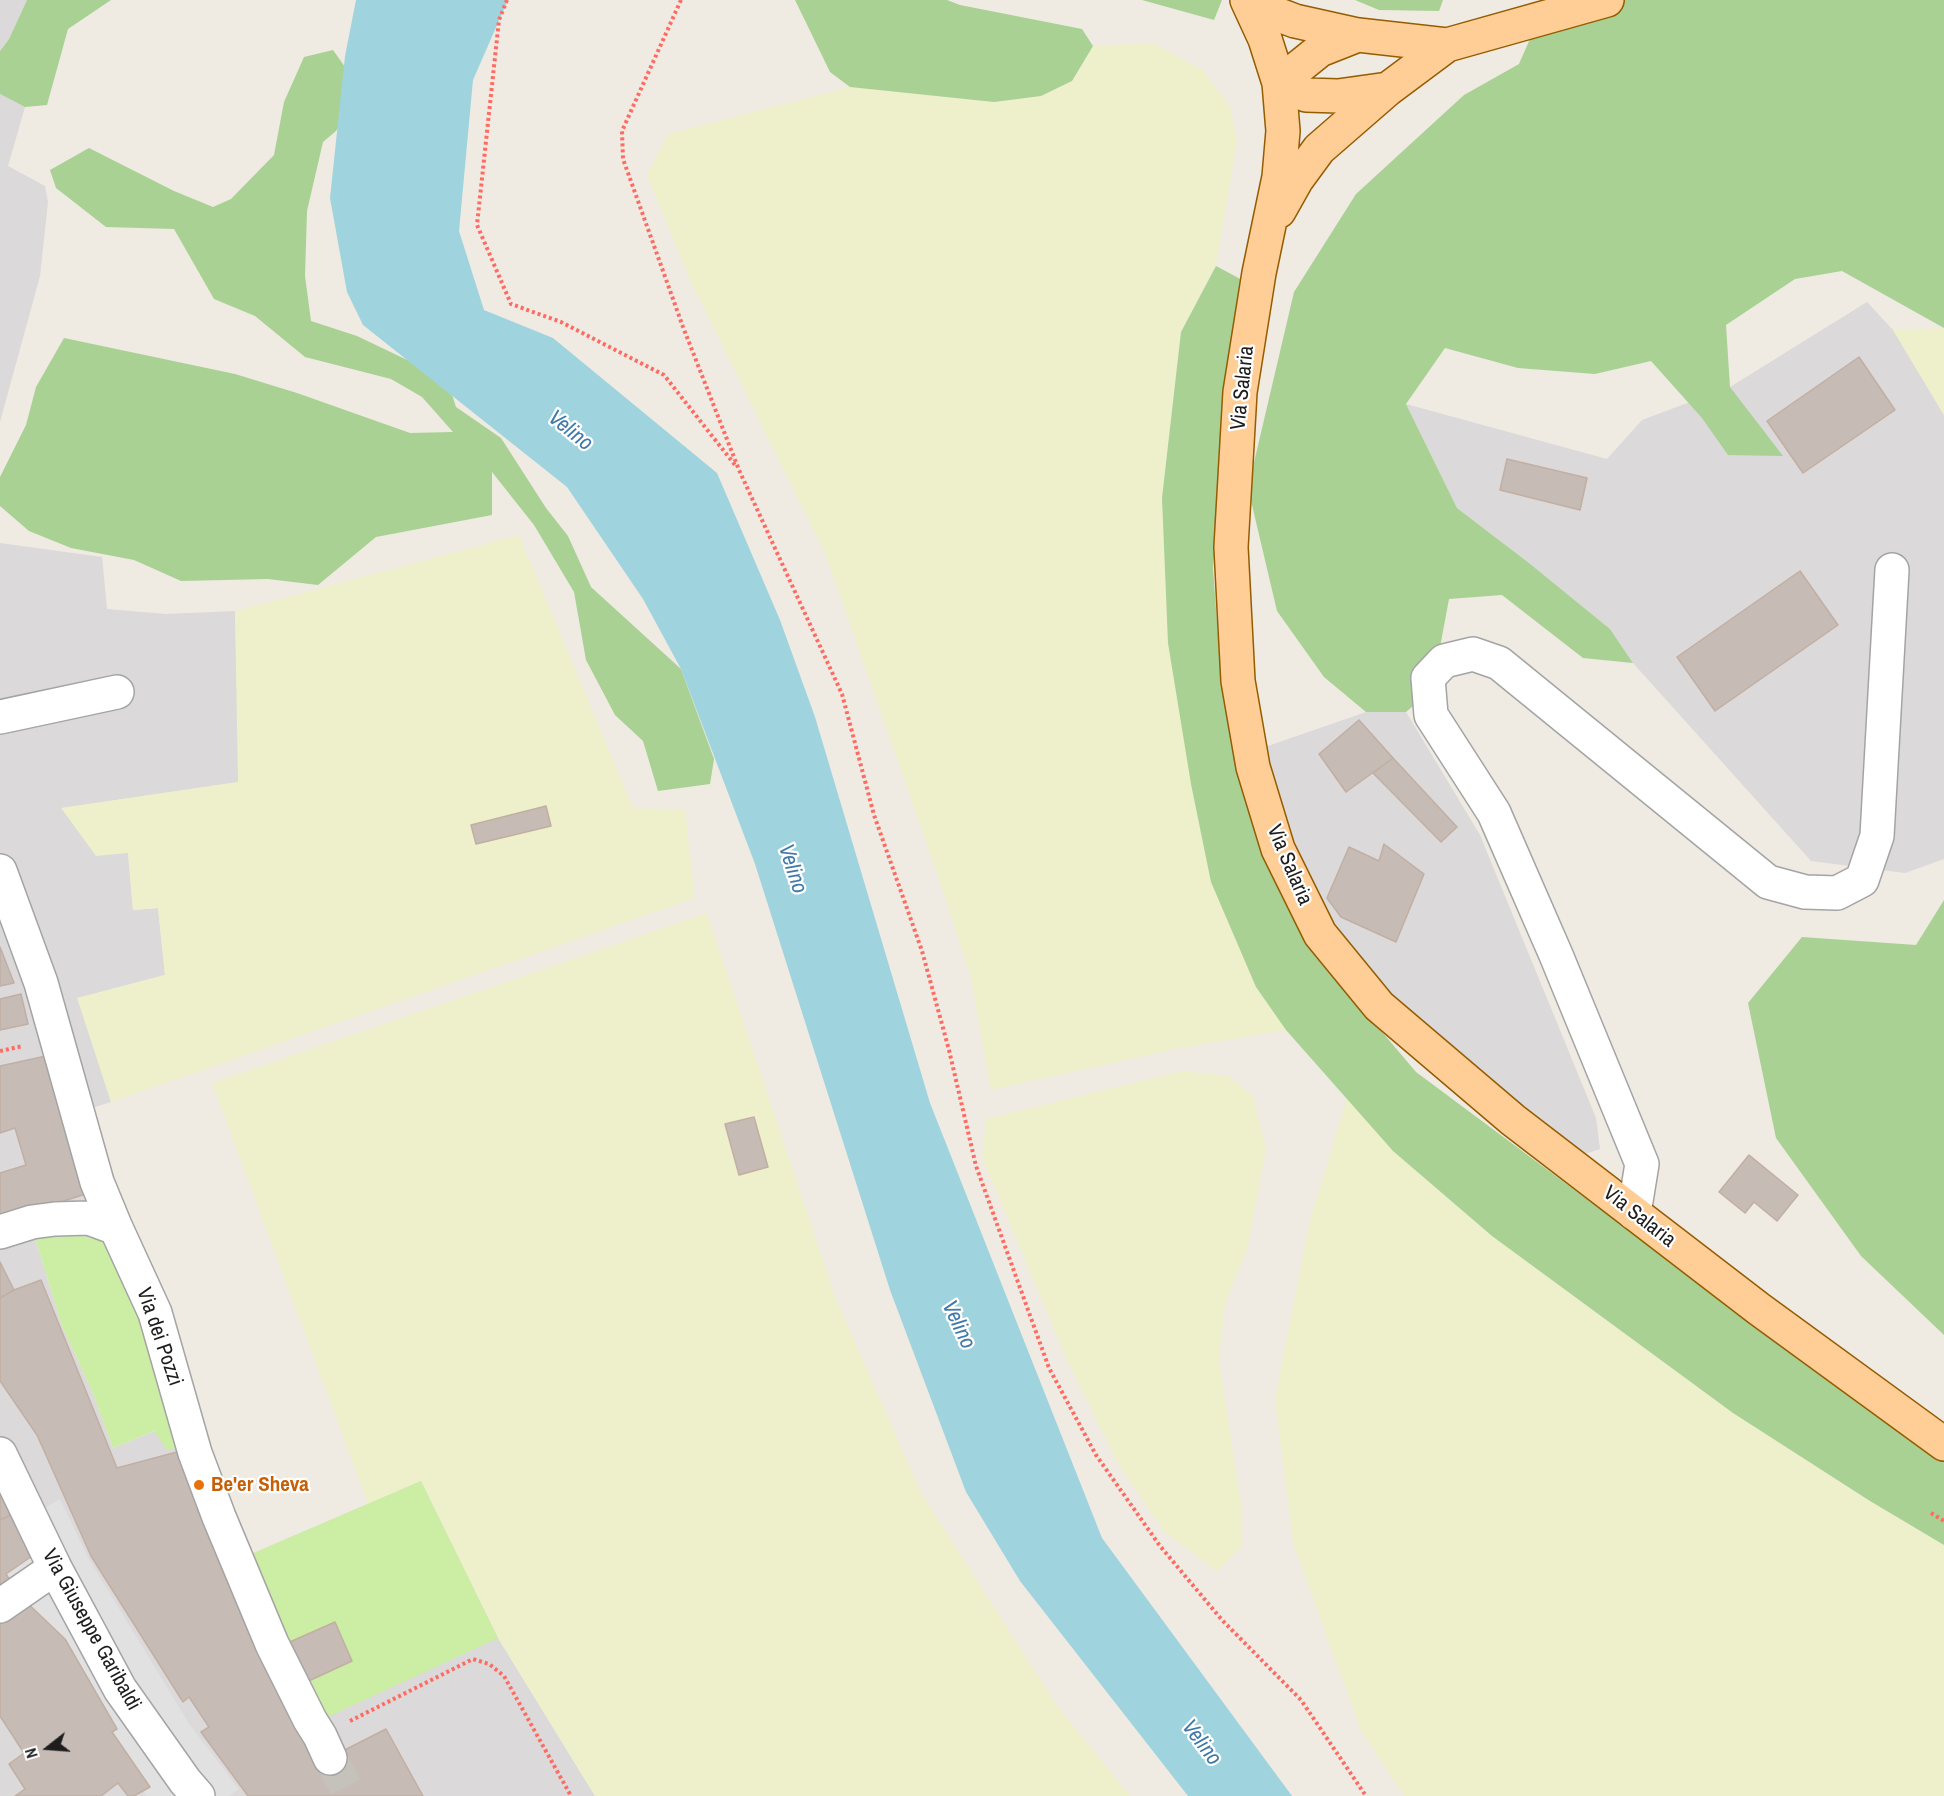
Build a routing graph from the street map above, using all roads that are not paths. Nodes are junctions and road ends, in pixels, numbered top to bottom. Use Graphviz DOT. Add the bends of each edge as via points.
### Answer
graph roads {
  1 [pos="1607,0"];
  2 [pos="1249,2"];
  3 [pos="1358,35"];
  4 [pos="1447,45"];
  5 [pos="1279,83"];
  6 [pos="1388,89"];
  7 [pos="1268,231"];
  8 [pos="1892,570"];
  9 [pos="117,692"];
  10 [pos="0,717"];
  11 [pos="0,872"];
  12 [pos="1634,1213"];
  13 [pos="116,1228"];
  14 [pos="0,1232"];
  15 [pos="1944,1444"];
  16 [pos="0,1454"];
  17 [pos="55,1568"];
  18 [pos="0,1606"];
  19 [pos="325,1747"];
  20 [pos="198,1796"];
  1 -- 4 [label="main road"];
  2 -- 3 [label="main road" via="1295,21"];
  2 -- 5 [label="main road, Via Salaria"];
  3 -- 4 [label="main road"];
  3 -- 5 [label="main road" via="1320,50"];
  4 -- 6 [label="main road"];
  5 -- 6 [label="main road" via="1306,95 1338,96"];
  5 -- 7 [label="main road, Via Salaria" via="1283,131"];
  6 -- 7 [label="main road" via="1319,148"];
  7 -- 12 [label="main road, Via Salaria" via="1240,392 1231,547 1238,681 1253,767 1278,849 1320,934 1379,1006 1513,1120"];
  8 -- 12 [label="street" via="1876,836 1862,880 1837,893 1805,892 1768,882 1499,663 1473,654 1444,661 1428,678 1431,715 1494,813 1642,1164"];
  9 -- 10 [label="street"];
  11 -- 13 [label="street, Via dei Pozzi" via="41,983 97,1182"];
  12 -- 15 [label="main road, Via Salaria"];
  13 -- 14 [label="street" via="89,1218 55,1218"];
  13 -- 19 [label="street, Via dei Pozzi" via="155,1314 195,1453 219,1517 272,1644"];
  16 -- 17 [label="street, Via Giuseppe Garibaldi"];
  17 -- 18 [label="street"];
  17 -- 20 [label="street, Via Giuseppe Garibaldi" via="120,1689"];
}
